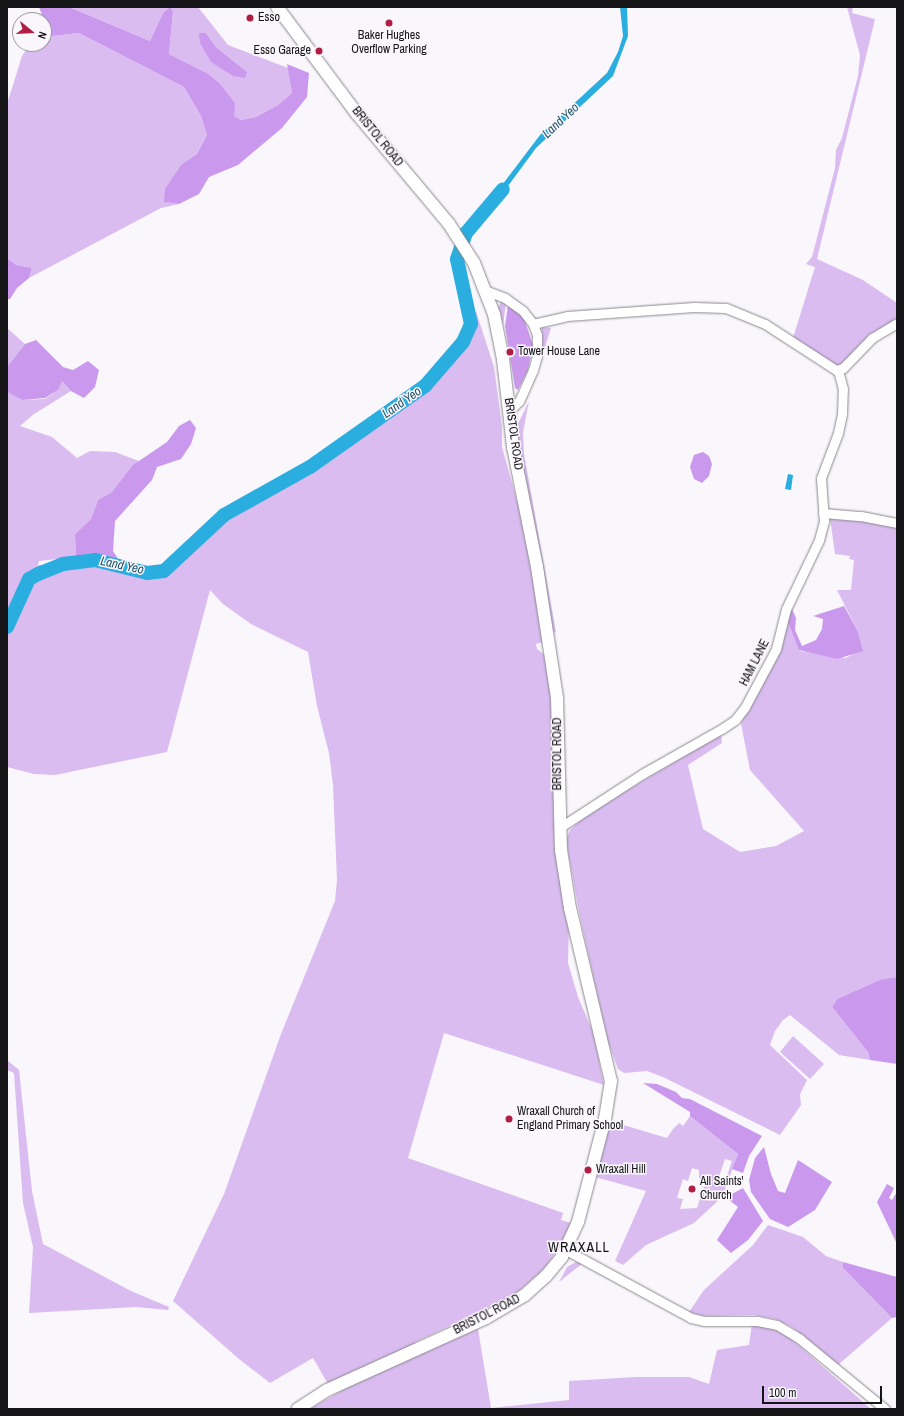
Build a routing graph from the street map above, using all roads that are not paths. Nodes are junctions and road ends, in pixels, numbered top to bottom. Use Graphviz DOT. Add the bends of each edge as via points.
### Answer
graph roads {
  1 [pos="277,7"];
  2 [pos="487,291"];
  3 [pos="897,323"];
  4 [pos="533,324"];
  5 [pos="838,370"];
  6 [pos="509,411"];
  7 [pos="824,513"];
  8 [pos="897,523"];
  9 [pos="559,828"];
  10 [pos="566,1250"];
  11 [pos="298,1409"];
  12 [pos="885,1409"];
  1 -- 2 [label="main road, BRISTOL ROAD" via="357,114 458,237"];
  2 -- 4 [label="street" via="510,301"];
  2 -- 6 [label="main road, BRISTOL ROAD" via="499,335"];
  3 -- 5 [label="street" via="872,338"];
  4 -- 5 [label="street" via="567,316 694,306 726,308 765,324"];
  4 -- 6 [label="street" via="538,342 536,362 521,398"];
  5 -- 7 [label="street, HAM LANE" via="843,389 842,414 838,433 821,478"];
  6 -- 9 [label="main road, BRISTOL ROAD" via="557,698 560,731"];
  7 -- 8 [label="street" via="861,516"];
  7 -- 9 [label="street, HAM LANE" via="817,547 786,609 776,649 740,714 723,728 642,774"];
  9 -- 10 [label="main road, BRISTOL ROAD" via="570,908 611,1081 584,1202"];
  10 -- 11 [label="main road, BRISTOL ROAD" via="546,1276 516,1301 486,1318 326,1390"];
  10 -- 12 [label="street" via="691,1318 704,1322 757,1321 777,1325 800,1339"];
}
